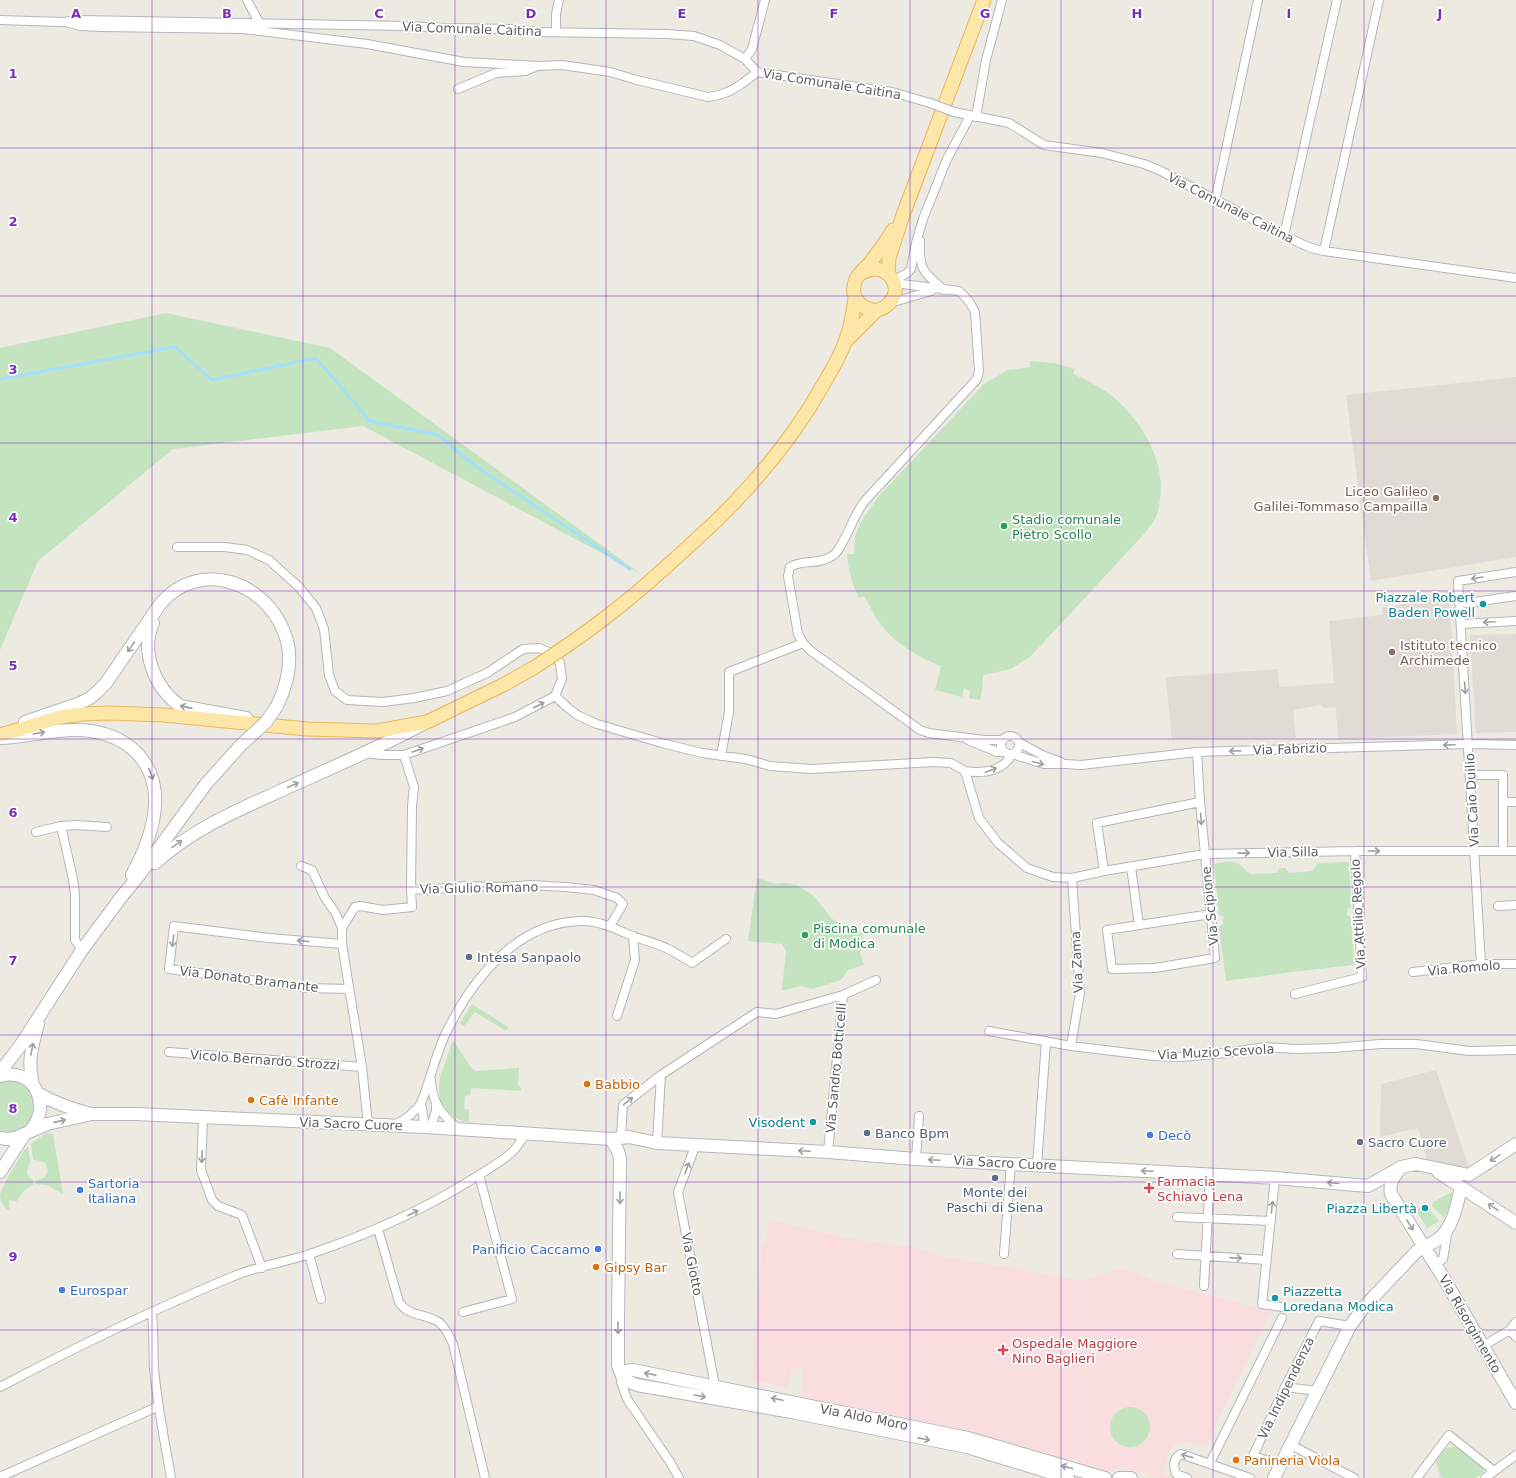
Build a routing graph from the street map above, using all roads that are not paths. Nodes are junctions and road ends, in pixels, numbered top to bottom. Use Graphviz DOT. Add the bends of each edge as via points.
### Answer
graph roads {
  1 [pos="247,0"];
  2 [pos="559,0"];
  3 [pos="765,0"];
  4 [pos="984,0"];
  5 [pos="1002,0"];
  6 [pos="1258,0"];
  7 [pos="1337,0"];
  8 [pos="1379,0"];
  9 [pos="0,20"];
  10 [pos="62,22"];
  11 [pos="260,24"];
  12 [pos="292,24"];
  13 [pos="556,31"];
  14 [pos="298,35"];
  15 [pos="746,59"];
  16 [pos="538,66"];
  17 [pos="757,72"];
  18 [pos="458,89"];
  19 [pos="973,116"];
  20 [pos="1215,201"];
  21 [pos="903,215"];
  22 [pos="921,226"];
  23 [pos="1284,236"];
  24 [pos="1324,251"];
  25 [pos="860,274"];
  26 [pos="1516,278"];
  27 [pos="892,280"];
  28 [pos="941,290"];
  29 [pos="855,298"];
  30 [pos="890,303"];
  31 [pos="877,310"];
  32 [pos="846,342"];
  33 [pos="178,547"];
  34 [pos="1516,572"];
  35 [pos="1516,596"];
  36 [pos="161,603"];
  37 [pos="1460,604"];
  38 [pos="1516,621"];
  39 [pos="1461,624"];
  40 [pos="803,643"];
  41 [pos="555,696"];
  42 [pos="427,722"];
  43 [pos="307,729"];
  44 [pos="0,735"];
  45 [pos="960,737"];
  46 [pos="1002,740"];
  47 [pos="1020,743"];
  48 [pos="1469,744"];
  49 [pos="1516,745"];
  50 [pos="366,752"];
  51 [pos="1197,752"];
  52 [pos="1009,753"];
  53 [pos="404,755"];
  54 [pos="721,756"];
  55 [pos="1066,764"];
  56 [pos="965,771"];
  57 [pos="1471,775"];
  58 [pos="1200,802"];
  59 [pos="1503,802"];
  60 [pos="1516,802"];
  61 [pos="61,826"];
  62 [pos="107,827"];
  63 [pos="36,832"];
  64 [pos="1355,851"];
  65 [pos="1503,851"];
  66 [pos="1516,851"];
  67 [pos="1474,852"];
  68 [pos="1205,854"];
  69 [pos="301,866"];
  70 [pos="1130,867"];
  71 [pos="1104,871"];
  72 [pos="137,878"];
  73 [pos="1072,878"];
  74 [pos="411,889"];
  75 [pos="122,896"];
  76 [pos="1516,905"];
  77 [pos="1498,906"];
  78 [pos="1211,914"];
  79 [pos="1139,925"];
  80 [pos="610,926"];
  81 [pos="342,928"];
  82 [pos="633,936"];
  83 [pos="726,939"];
  84 [pos="342,944"];
  85 [pos="82,950"];
  86 [pos="1481,964"];
  87 [pos="1516,964"];
  88 [pos="1413,972"];
  89 [pos="876,980"];
  90 [pos="349,989"];
  91 [pos="1296,994"];
  92 [pos="842,995"];
  93 [pos="40,1013"];
  94 [pos="617,1016"];
  95 [pos="989,1031"];
  96 [pos="1046,1041"];
  97 [pos="1072,1046"];
  98 [pos="1516,1050"];
  99 [pos="168,1052"];
  100 [pos="362,1067"];
  101 [pos="0,1072"];
  102 [pos="431,1075"];
  103 [pos="661,1075"];
  104 [pos="0,1076"];
  105 [pos="35,1089"];
  106 [pos="421,1103"];
  107 [pos="436,1105"];
  108 [pos="92,1114"];
  109 [pos="919,1116"];
  110 [pos="203,1118"];
  111 [pos="368,1125"];
  112 [pos="394,1126"];
  113 [pos="428,1127"];
  114 [pos="459,1130"];
  115 [pos="27,1133"];
  116 [pos="526,1134"];
  117 [pos="0,1138"];
  118 [pos="616,1138"];
  119 [pos="638,1140"];
  120 [pos="657,1142"];
  121 [pos="696,1144"];
  122 [pos="1516,1144"];
  123 [pos="828,1152"];
  124 [pos="620,1159"];
  125 [pos="916,1159"];
  126 [pos="1011,1163"];
  127 [pos="1037,1165"];
  128 [pos="1401,1167"];
  129 [pos="1429,1167"];
  130 [pos="0,1172"];
  131 [pos="479,1175"];
  132 [pos="1210,1175"];
  133 [pos="1275,1178"];
  134 [pos="1466,1189"];
  135 [pos="1177,1217"];
  136 [pos="1208,1218"];
  137 [pos="1271,1221"];
  138 [pos="1516,1223"];
  139 [pos="1448,1227"];
  140 [pos="378,1229"];
  141 [pos="1423,1246"];
  142 [pos="309,1254"];
  143 [pos="1004,1254"];
  144 [pos="1177,1254"];
  145 [pos="1206,1256"];
  146 [pos="1267,1260"];
  147 [pos="1435,1264"];
  148 [pos="262,1268"];
  149 [pos="1204,1286"];
  150 [pos="321,1299"];
  151 [pos="1282,1307"];
  152 [pos="463,1312"];
  153 [pos="152,1313"];
  154 [pos="1282,1318"];
  155 [pos="1516,1322"];
  156 [pos="1350,1326"];
  157 [pos="1510,1330"];
  158 [pos="1516,1337"];
  159 [pos="1483,1346"];
  160 [pos="628,1380"];
  161 [pos="715,1386"];
  162 [pos="1285,1387"];
  163 [pos="0,1388"];
  164 [pos="1317,1391"];
  165 [pos="627,1398"];
  166 [pos="1516,1404"];
  167 [pos="159,1406"];
  168 [pos="792,1408"];
  169 [pos="1291,1445"];
  170 [pos="1516,1455"];
  171 [pos="1210,1463"];
  172 [pos="1281,1466"];
  173 [pos="1494,1471"];
  174 [pos="0,1477"];
  175 [pos="172,1478"];
  176 [pos="485,1478"];
  177 [pos="678,1478"];
  178 [pos="1068,1478"];
  179 [pos="1105,1478"];
  180 [pos="1119,1478"];
  181 [pos="1131,1478"];
  182 [pos="1187,1478"];
  183 [pos="1250,1478"];
  184 [pos="1274,1478"];
  185 [pos="1354,1478"];
  186 [pos="1417,1478"];
  187 [pos="1485,1478"];
  1 -- 11 [label="street"];
  2 -- 13 [label="street"];
  3 -- 15 [label="street" via="752,49"];
  4 -- 21 [label="main road"];
  5 -- 19 [label="street"];
  6 -- 20 [label="street"];
  7 -- 23 [label="street"];
  8 -- 24 [label="street"];
  9 -- 10 [label="street, Via Comunale Caitina"];
  10 -- 11 [label="street, Via Comunale Caitina" via="80,20"];
  10 -- 14 [label="street" via="81,26 243,29"];
  11 -- 12 [label="street, Via Comunale Caitina"];
  12 -- 13 [label="street, Via Comunale Caitina"];
  12 -- 14 [label="street"];
  13 -- 15 [label="street, Via Comunale Caitina" via="694,36 720,45"];
  14 -- 16 [label="street" via="367,44 464,62"];
  15 -- 17 [label="street, Via Comunale Caitina"];
  16 -- 17 [label="street" via="562,65 610,72 708,97 719,96 739,87"];
  16 -- 18 [label="street" via="525,71 496,73"];
  17 -- 19 [label="street, Via Comunale Caitina, bridge" via="892,92"];
  19 -- 20 [label="street, Via Comunale Caitina" via="1009,123 1044,145 1102,153 1144,164"];
  19 -- 22 [label="street" via="947,159"];
  20 -- 23 [label="street, Via Comunale Caitina"];
  21 -- 25 [label="main road"];
  21 -- 27 [label="main road" via="889,258"];
  22 -- 27 [label="street" via="910,269"];
  22 -- 28 [label="street" via="922,268"];
  23 -- 24 [label="street, Via Comunale Caitina"];
  24 -- 26 [label="street, Via Comunale Caitina"];
  25 -- 27 [label="main road" via="866,270 878,269"];
  25 -- 29 [label="main road" via="854,285"];
  27 -- 28 [label="street"];
  27 -- 30 [label="main road" via="894,296"];
  28 -- 30 [label="street" via="920,293"];
  28 -- 40 [label="street" via="959,291 971,303 975,312 977,379 862,503 838,551 824,560 797,563 790,567 788,576 798,634"];
  29 -- 31 [label="main road" via="864,307"];
  29 -- 32 [label="main road"];
  30 -- 31 [label="main road"];
  31 -- 32 [label="main road"];
  32 -- 42 [label="main road, bridge" via="812,404 767,467 738,500 646,585 574,642 535,667"];
  33 -- 41 [label="street" via="225,547 248,550 269,560 300,587 316,608 324,630 329,675 335,691 347,700 382,702 447,691 487,673 523,649 539,648 553,654 560,663 562,680"];
  34 -- 37 [label="street, Via Caio Duilio, one-way" via="1458,581"];
  35 -- 37 [label="street"];
  43 -- 36 [label="street, one-way" via="180,706 173,701 152,670 149,656 150,629"];
  36 -- 44 [label="street, one-way" via="106,683 90,698 12,726"];
  36 -- 72 [label="street, bridge" via="181,586 197,581 224,580 248,589 268,606 284,633 288,653 288,677 278,706 266,722 206,784"];
  37 -- 39 [label="street, Via Caio Duilio"];
  38 -- 39 [label="street, one-way"];
  39 -- 48 [label="street, Via Caio Duilio, one-way"];
  40 -- 45 [label="street" via="920,730"];
  40 -- 54 [label="street" via="729,672 729,712"];
  53 -- 41 [label="street, one-way" via="515,717"];
  41 -- 54 [label="street" via="579,716 597,724 702,754"];
  42 -- 43 [label="main road" via="377,731"];
  42 -- 50 [label="street"];
  43 -- 44 [label="main road" via="169,716 82,714 61,717"];
  44 -- 75 [label="street, one-way" via="18,737 56,730 90,731 118,739 141,757 148,767 155,789 154,816 143,854"];
  45 -- 46 [label="street"];
  45 -- 52 [label="street, Via Fabrizio" via="997,752"];
  46 -- 47 [label="street" via="1012,735 1017,737"];
  46 -- 52 [label="street" via="1001,745"];
  47 -- 52 [label="street" via="1019,748"];
  47 -- 55 [label="street"];
  48 -- 49 [label="street, Via Fabrizio"];
  48 -- 51 [label="street, Via Fabrizio, one-way"];
  48 -- 57 [label="street, Via Caio Duilio"];
  50 -- 53 [label="street"];
  72 -- 50 [label="street, one-way" via="171,848 227,814"];
  51 -- 55 [label="street, Via Fabrizio" via="1081,765"];
  51 -- 58 [label="street, Via Scipione"];
  52 -- 55 [label="street, Via Fabrizio, one-way" via="1044,764"];
  56 -- 52 [label="street, one-way" via="992,771 1006,763"];
  53 -- 74 [label="street" via="414,787"];
  54 -- 56 [label="street" via="746,758 770,766 811,769 933,762 950,763"];
  56 -- 73 [label="street, Via Silla" via="979,818 998,843 1027,868 1053,877"];
  57 -- 59 [label="street" via="1503,775"];
  57 -- 67 [label="street, Via Caio Duilio"];
  58 -- 68 [label="street, Via Scipione, one-way"];
  58 -- 71 [label="street" via="1097,823"];
  59 -- 60 [label="street"];
  59 -- 65 [label="street"];
  61 -- 62 [label="street" via="76,824"];
  61 -- 63 [label="street"];
  61 -- 85 [label="street" via="75,894 75,940"];
  64 -- 67 [label="street, Via Silla, one-way"];
  68 -- 64 [label="street, Via Silla, one-way"];
  64 -- 91 [label="street, Via Attilio Regolo" via="1362,977"];
  65 -- 66 [label="street, Via Silla"];
  65 -- 67 [label="street, Via Silla"];
  67 -- 86 [label="street, Via Caio Duilio"];
  68 -- 70 [label="street, Via Silla"];
  68 -- 78 [label="street, Via Scipione"];
  69 -- 81 [label="street" via="312,870"];
  70 -- 71 [label="street, Via Silla"];
  70 -- 79 [label="street"];
  71 -- 73 [label="street, Via Silla"];
  72 -- 75 [label="street"];
  73 -- 97 [label="street, Via Zama" via="1080,993"];
  74 -- 80 [label="street, Via Giulio Romano" via="531,885 594,890 617,898 623,904"];
  74 -- 81 [label="street, Via Giulio Romano" via="412,907 383,910 355,907"];
  75 -- 85 [label="street"];
  76 -- 77 [label="street"];
  78 -- 79 [label="street"];
  78 -- 79 [label="street, Via Scipione" via="1215,958 1155,968 1112,969 1107,930"];
  80 -- 82 [label="street"];
  80 -- 102 [label="street" via="583,921 563,924 524,937 506,950 478,982 456,1014 444,1038"];
  81 -- 84 [label="street"];
  82 -- 83 [label="street" via="666,948 692,963"];
  82 -- 94 [label="street" via="635,960"];
  84 -- 90 [label="street"];
  84 -- 90 [label="street, Via Donato Bramante, one-way" via="174,926 169,969 309,988"];
  85 -- 93 [label="street"];
  86 -- 87 [label="street, Via Romolo"];
  86 -- 88 [label="street, Via Romolo"];
  89 -- 92 [label="street"];
  90 -- 100 [label="street"];
  92 -- 103 [label="street, Via Sandro Botticelli" via="776,1014 757,1012"];
  92 -- 123 [label="street, Via Sandro Botticelli"];
  93 -- 101 [label="street"];
  105 -- 93 [label="street, one-way" via="29,1071"];
  95 -- 96 [label="street, Via Muzio Scevola"];
  96 -- 97 [label="street, Via Muzio Scevola"];
  96 -- 127 [label="street"];
  97 -- 98 [label="street, Via Muzio Scevola" via="1182,1057 1265,1047 1334,1048 1380,1044 1416,1044 1469,1051"];
  99 -- 100 [label="street, Vicolo Bernardo Strozzi"];
  100 -- 111 [label="street"];
  102 -- 106 [label="street"];
  102 -- 107 [label="street"];
  118 -- 103 [label="street, Via Sandro Botticelli, one-way" via="623,1105"];
  103 -- 120 [label="street"];
  104 -- 105 [label="street" via="19,1076"];
  105 -- 108 [label="street" via="48,1099"];
  105 -- 115 [label="street" via="40,1101 40,1114 35,1125"];
  106 -- 112 [label="street" via="415,1112"];
  106 -- 113 [label="street"];
  107 -- 113 [label="street" via="436,1111"];
  107 -- 114 [label="street"];
  108 -- 110 [label="street, Via Sacro Cuore"];
  115 -- 108 [label="street, one-way" via="47,1124"];
  109 -- 125 [label="street"];
  110 -- 111 [label="street, Via Sacro Cuore"];
  110 -- 148 [label="street, one-way" via="201,1170 212,1200 218,1206 242,1214"];
  111 -- 112 [label="street, Via Sacro Cuore"];
  112 -- 113 [label="street, Via Sacro Cuore"];
  113 -- 114 [label="street, Via Sacro Cuore"];
  114 -- 116 [label="street, Via Sacro Cuore"];
  115 -- 117 [label="street" via="15,1138"];
  115 -- 130 [label="street"];
  116 -- 118 [label="street, Via Sacro Cuore"];
  116 -- 131 [label="street" via="514,1150"];
  118 -- 119 [label="street, Via Sacro Cuore" via="629,1137"];
  118 -- 124 [label="street"];
  119 -- 120 [label="street, Via Sacro Cuore"];
  119 -- 124 [label="street" via="625,1150"];
  120 -- 121 [label="street, Via Sacro Cuore"];
  123 -- 121 [label="street, Via Sacro Cuore, one-way"];
  161 -- 121 [label="street, Via Giotto, one-way" via="678,1192"];
  122 -- 129 [label="street, one-way" via="1469,1175"];
  123 -- 125 [label="street, Via Sacro Cuore"];
  124 -- 160 [label="street, one-way" via="618,1365"];
  126 -- 125 [label="street, Via Sacro Cuore, one-way"];
  126 -- 127 [label="street, Via Sacro Cuore"];
  126 -- 143 [label="street"];
  132 -- 127 [label="street, Via Sacro Cuore, one-way"];
  128 -- 129 [label="street" via="1416,1164"];
  128 -- 133 [label="street, Via Sacro Cuore, one-way" via="1368,1186"];
  128 -- 141 [label="street, Via Risorgimento, one-way" via="1391,1180 1391,1194"];
  129 -- 134 [label="street"];
  140 -- 131 [label="street, one-way" via="435,1201"];
  131 -- 152 [label="street" via="512,1298"];
  132 -- 133 [label="street, Via Sacro Cuore"];
  132 -- 136 [label="street"];
  137 -- 133 [label="street, one-way"];
  138 -- 134 [label="street, one-way"];
  134 -- 139 [label="street"];
  135 -- 136 [label="street"];
  136 -- 137 [label="street"];
  136 -- 145 [label="street"];
  137 -- 146 [label="street"];
  139 -- 141 [label="street" via="1439,1239"];
  139 -- 147 [label="street" via="1443,1260"];
  140 -- 142 [label="street"];
  140 -- 176 [label="street" via="402,1307 408,1312 440,1323 450,1337"];
  141 -- 147 [label="street, Via Risorgimento"];
  141 -- 156 [label="street" via="1369,1302"];
  142 -- 148 [label="street"];
  142 -- 150 [label="street"];
  144 -- 145 [label="street"];
  145 -- 146 [label="street, one-way"];
  145 -- 149 [label="street"];
  146 -- 151 [label="street" via="1262,1304"];
  147 -- 159 [label="street, Via Risorgimento"];
  148 -- 153 [label="street" via="236,1276"];
  153 -- 163 [label="street" via="69,1351"];
  153 -- 167 [label="street" via="154,1368"];
  154 -- 171 [label="street"];
  155 -- 157 [label="street"];
  156 -- 162 [label="street, Via Indipendenza" via="1319,1321"];
  156 -- 164 [label="street"];
  157 -- 158 [label="street"];
  157 -- 159 [label="street"];
  159 -- 166 [label="street, Via Risorgimento"];
  161 -- 160 [label="street, Via Aldo Moro, one-way" via="633,1370 628,1371"];
  160 -- 165 [label="street"];
  160 -- 165 [label="street" via="621,1382"];
  160 -- 168 [label="street, Via Aldo Moro, one-way"];
  168 -- 161 [label="street, Via Aldo Moro, one-way"];
  162 -- 164 [label="street"];
  162 -- 172 [label="street, Via Indipendenza" via="1253,1456"];
  164 -- 169 [label="street"];
  165 -- 177 [label="street"];
  167 -- 174 [label="street"];
  167 -- 175 [label="street"];
  168 -- 178 [label="street, Via Aldo Moro, one-way" via="967,1447"];
  179 -- 168 [label="street, Via Aldo Moro, one-way" via="968,1438"];
  169 -- 172 [label="street"];
  169 -- 185 [label="street"];
  170 -- 173 [label="street"];
  171 -- 182 [label="street, one-way" via="1181,1454 1174,1462 1174,1468 1176,1474"];
  171 -- 183 [label="street"];
  172 -- 184 [label="street"];
  173 -- 186 [label="street" via="1449,1435"];
  173 -- 187 [label="street"];
  180 -- 181 [label="street"];
}
